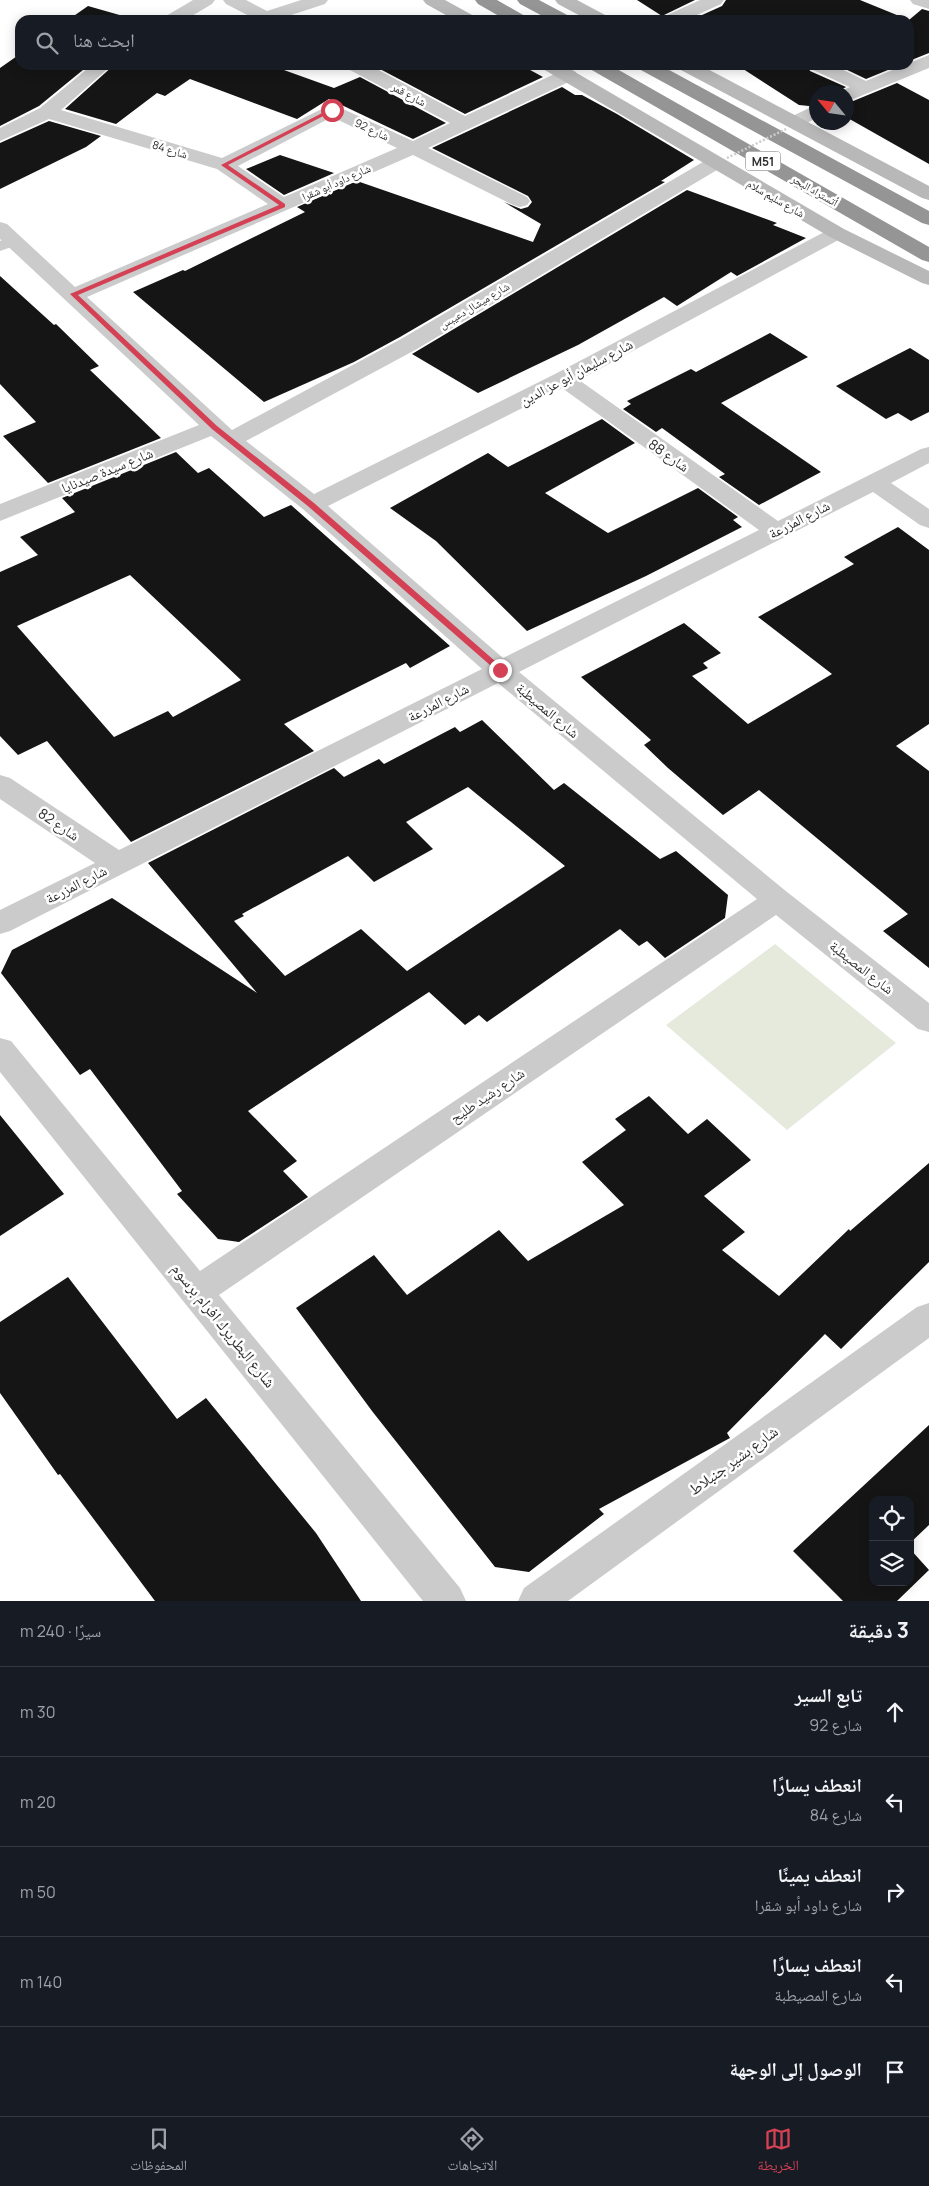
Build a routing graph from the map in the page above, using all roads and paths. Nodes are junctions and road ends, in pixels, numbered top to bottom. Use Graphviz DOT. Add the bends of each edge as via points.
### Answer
graph roads {
  1 [pos="206,0"];
  2 [pos="232,0"];
  3 [pos="319,0"];
  4 [pos="432,0"];
  5 [pos="484,0"];
  6 [pos="526,0"];
  7 [pos="564,0"];
  8 [pos="714,0"];
  9 [pos="919,0"];
  10 [pos="929,4"];
  11 [pos="180,15"];
  12 [pos="260,15"];
  13 [pos="279,15"];
  14 [pos="459,15"];
  15 [pos="510,15"];
  16 [pos="554,15"];
  17 [pos="592,15"];
  18 [pos="682,15"];
  19 [pos="929,60"];
  20 [pos="914,66"];
  21 [pos="98,70"];
  22 [pos="364,70"];
  23 [pos="559,70"];
  24 [pos="606,70"];
  25 [pos="655,70"];
  26 [pos="695,70"];
  27 [pos="828,70"];
  28 [pos="905,70"];
  29 [pos="568,75"];
  30 [pos="864,87"];
  31 [pos="854,92"];
  32 [pos="47,112"];
  33 [pos="809,115"];
  34 [pos="464,123"];
  35 [pos="790,125"];
  36 [pos="0,135"];
  37 [pos="413,148"];
  38 [pos="721,160"];
  39 [pos="224,165"];
  40 [pos="929,194"];
  41 [pos="520,201"];
  42 [pos="283,205"];
  43 [pos="929,219"];
  44 [pos="837,233"];
  45 [pos="5,238"];
  46 [pos="929,256"];
  47 [pos="929,279"];
  48 [pos="74,294"];
  49 [pos="563,379"];
  50 [pos="222,433"];
  51 [pos="929,454"];
  52 [pos="874,482"];
  53 [pos="312,505"];
  54 [pos="0,514"];
  55 [pos="929,520"];
  56 [pos="776,531"];
  57 [pos="500,670"];
  58 [pos="0,784"];
  59 [pos="118,864"];
  60 [pos="777,900"];
  61 [pos="0,923"];
  62 [pos="929,1020"];
  63 [pos="0,1050"];
  64 [pos="196,1291"];
  65 [pos="929,1318"];
  66 [pos="447,1601"];
  67 [pos="537,1601"];
  1 -- 11 [label="street"];
  2 -- 12 [label="street"];
  3 -- 13 [label="street"];
  4 -- 14 [label="main road"];
  5 -- 15 [label="highway"];
  6 -- 16 [label="highway"];
  7 -- 17 [label="main road"];
  8 -- 18 [label="street"];
  9 -- 10 [label="street"];
  19 -- 20 [label="street"];
  21 -- 32 [label="street"];
  22 -- 34 [label="street, شارع قمر"];
  23 -- 29 [label="main road, شارع سليم سلام"];
  24 -- 46 [label="highway, أتستراد البحر / M51"];
  25 -- 43 [label="highway, M51"];
  26 -- 35 [label="main road"];
  27 -- 30 [label="street"];
  28 -- 30 [label="street"];
  29 -- 34 [label="street, شارع داود أبو شقرا"];
  29 -- 38 [label="main road, شارع سليم سلام"];
  30 -- 31 [label="street"];
  32 -- 36 [label="street"];
  32 -- 39 [label="street, شارع 84"];
  33 -- 35 [label="street"];
  34 -- 37 [label="street, شارع داود أبو شقرا"];
  35 -- 38 [label="path, bridge"];
  35 -- 40 [label="main road"];
  37 -- 39 [label="street, شارع 92" via="332,110"];
  37 -- 41 [label="street, شارع 92"];
  37 -- 42 [label="street, شارع داود أبو شقرا"];
  38 -- 44 [label="main road, شارع سليم سلام"];
  38 -- 50 [label="street, شارع ميشال دعيبس" via="409,344 265,423"];
  39 -- 42 [label="street, شارع 84"];
  42 -- 48 [label="street, شارع داود أبو شقرا"];
  44 -- 47 [label="main road, شارع سليم سلام"];
  44 -- 49 [label="street, شارع سليمان أبو عز الدين"];
  45 -- 48 [label="street, شارع المصيطبة"];
  48 -- 50 [label="street, شارع المصيطبة"];
  49 -- 53 [label="street, شارع سليمان أبو عز الدين"];
  49 -- 56 [label="street, شارع 88"];
  50 -- 53 [label="street, شارع المصيطبة"];
  50 -- 54 [label="street, شارع سيدة صيدنايا"];
  51 -- 52 [label="street, شارع المزرعة"];
  52 -- 55 [label="street"];
  52 -- 56 [label="street, شارع المزرعة"];
  53 -- 57 [label="street, شارع المصيطبة"];
  56 -- 57 [label="street, شارع المزرعة"];
  57 -- 59 [label="street, شارع المزرعة"];
  57 -- 60 [label="street, شارع المصيطبة"];
  58 -- 59 [label="street, شارع 82"];
  59 -- 61 [label="street, شارع المزرعة"];
  60 -- 62 [label="street, شارع المصيطبة"];
  60 -- 64 [label="street, شارع رشيد طليح"];
  63 -- 64 [label="street, شارع البطريرك افرام برسوم"];
  64 -- 66 [label="street, شارع البطريرك افرام برسوم"];
  65 -- 67 [label="street, شارع بشير جنبلاط"];
}
